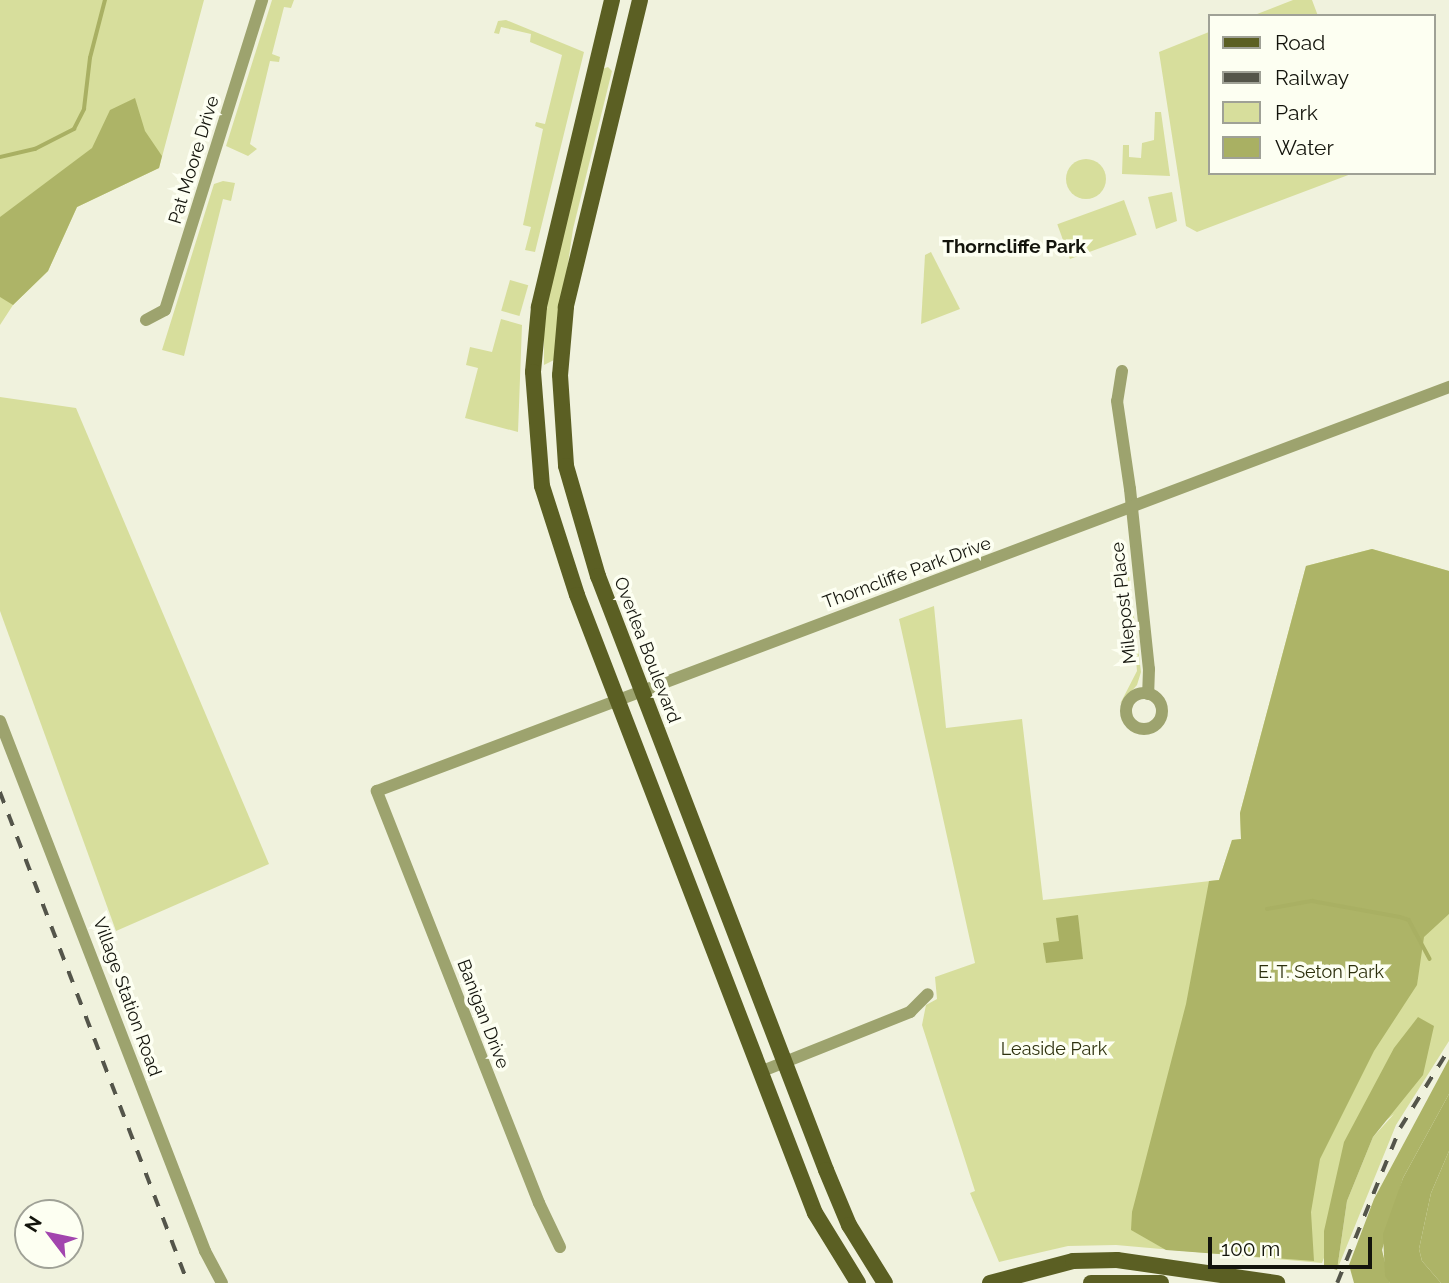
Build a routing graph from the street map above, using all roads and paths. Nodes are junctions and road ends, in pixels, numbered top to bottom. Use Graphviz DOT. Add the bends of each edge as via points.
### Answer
graph roads {
  1 [pos="262,0"];
  2 [pos="612,0"];
  3 [pos="640,0"];
  4 [pos="146,320"];
  5 [pos="1122,370"];
  6 [pos="1449,387"];
  7 [pos="1132,508"];
  8 [pos="643,692"];
  9 [pos="1148,694"];
  10 [pos="619,700"];
  11 [pos="0,721"];
  12 [pos="377,791"];
  13 [pos="929,994"];
  14 [pos="785,1063"];
  15 [pos="760,1072"];
  16 [pos="561,1248"];
  17 [pos="222,1283"];
  18 [pos="858,1283"];
  19 [pos="885,1283"];
  20 [pos="990,1283"];
  21 [pos="1091,1283"];
  22 [pos="1161,1283"];
  23 [pos="1277,1283"];
  1 -- 4 [label="street, Pat Moore Drive" via="165,310"];
  2 -- 10 [label="main road" via="543,283 533,372 542,486 573,584"];
  3 -- 8 [label="main road, Overlea Boulevard" via="566,307 560,375 566,466 575,510"];
  5 -- 7 [label="street, Milepost Place" via="1116,401"];
  6 -- 7 [label="street, Thorncliffe Park Drive"];
  7 -- 8 [label="street, Thorncliffe Park Drive"];
  7 -- 9 [label="street, Milepost Place"];
  8 -- 10 [label="street, Thorncliffe Park Drive"];
  8 -- 14 [label="main road, Overlea Boulevard"];
  10 -- 12 [label="street, Thorncliffe Park Drive"];
  10 -- 15 [label="main road"];
  11 -- 17 [label="street, Village Station Road" via="205,1251"];
  12 -- 16 [label="street, Banigan Drive" via="539,1203"];
  13 -- 14 [label="street" via="909,1012"];
  14 -- 15 [label="street"];
  14 -- 19 [label="main road, Overlea Boulevard" via="849,1225"];
  15 -- 18 [label="main road" via="815,1213"];
  20 -- 23 [label="main road" via="1073,1261 1142,1261"];
  21 -- 22 [label="main road"];
}
